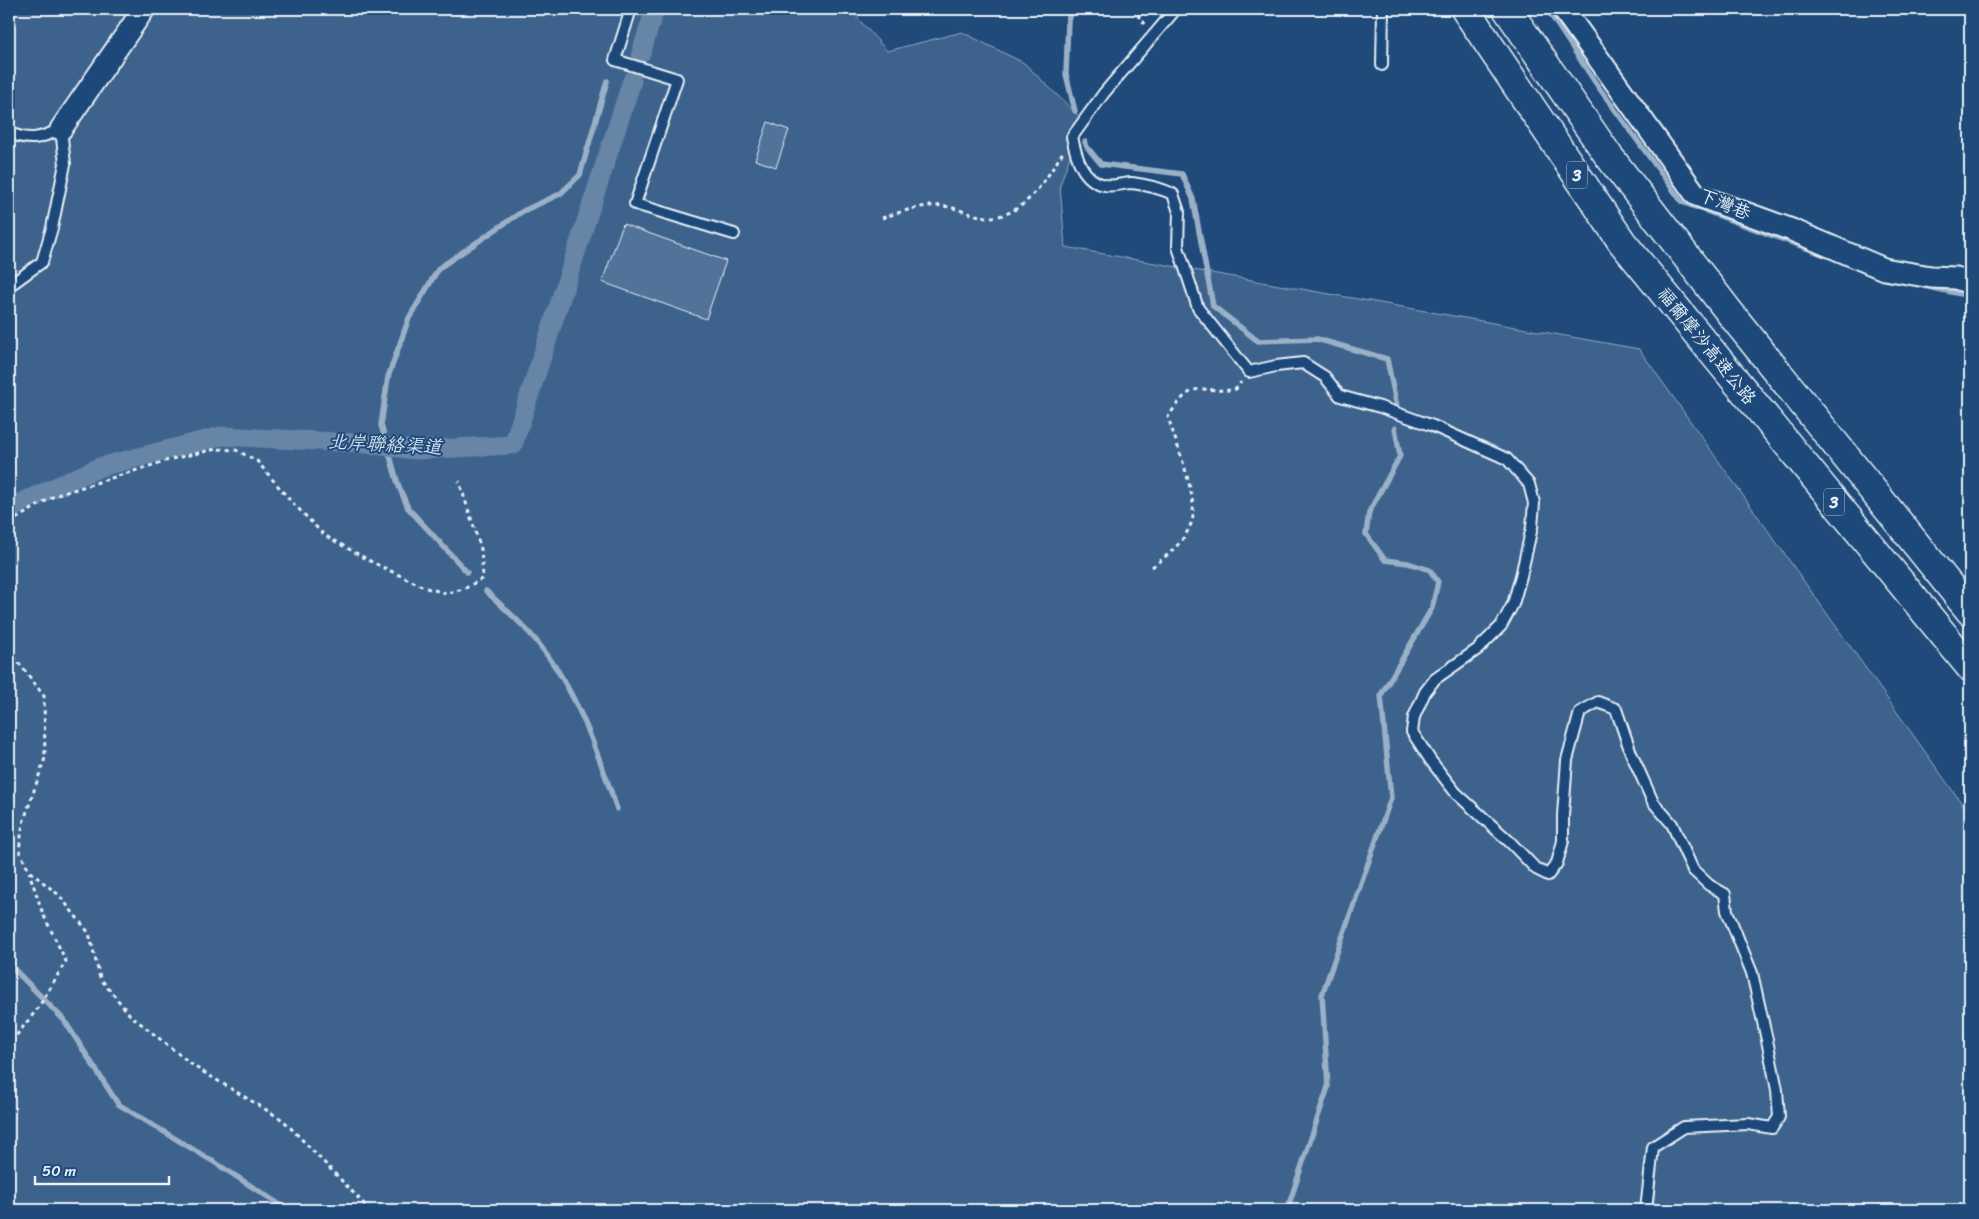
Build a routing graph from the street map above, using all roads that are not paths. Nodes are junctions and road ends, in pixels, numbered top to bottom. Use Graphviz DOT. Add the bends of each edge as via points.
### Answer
graph roads {
  1 [pos="144,9"];
  2 [pos="631,9"];
  3 [pos="1176,9"];
  4 [pos="1383,9"];
  5 [pos="1465,9"];
  6 [pos="1507,9"];
  7 [pos="1563,9"];
  8 [pos="1382,65"];
  9 [pos="9,129"];
  10 [pos="61,130"];
  11 [pos="734,234"];
  12 [pos="1970,283"];
  13 [pos="9,286"];
  14 [pos="1970,611"];
  15 [pos="1970,667"];
  16 [pos="1646,1210"];
  1 -- 10 [label="street"];
  2 -- 11 [label="lane" via="615,60 677,79 635,204"];
  3 -- 16 [label="lane" via="1104,93 1072,137 1077,160 1088,176 1105,185 1130,183 1157,187 1173,194 1180,212 1178,247 1198,308 1249,372 1303,363 1325,377 1340,396 1433,426 1507,459 1529,484 1534,503 1527,553 1513,604 1501,626 1478,649 1436,679 1425,692 1414,717 1412,732 1456,793 1536,869 1548,875 1557,863 1563,841 1567,760 1580,712 1598,702 1616,709 1631,754 1654,802 1672,824 1693,870 1725,894 1727,911 1752,973 1777,1090 1779,1117 1772,1128 1748,1124 1684,1127 1653,1147"];
  4 -- 8 [label="lane"];
  5 -- 15 [label="highway, 福爾摩沙高速公路 / 3" via="1622,242"];
  6 -- 14 [label="highway, 3" via="1608,155 1730,313"];
  7 -- 12 [label="street, 下灣巷" via="1696,195 1884,268 1956,278"];
  9 -- 10 [label="lane" via="10,133 23,139 42,138"];
  10 -- 13 [label="lane" via="65,164 42,262"];
}
